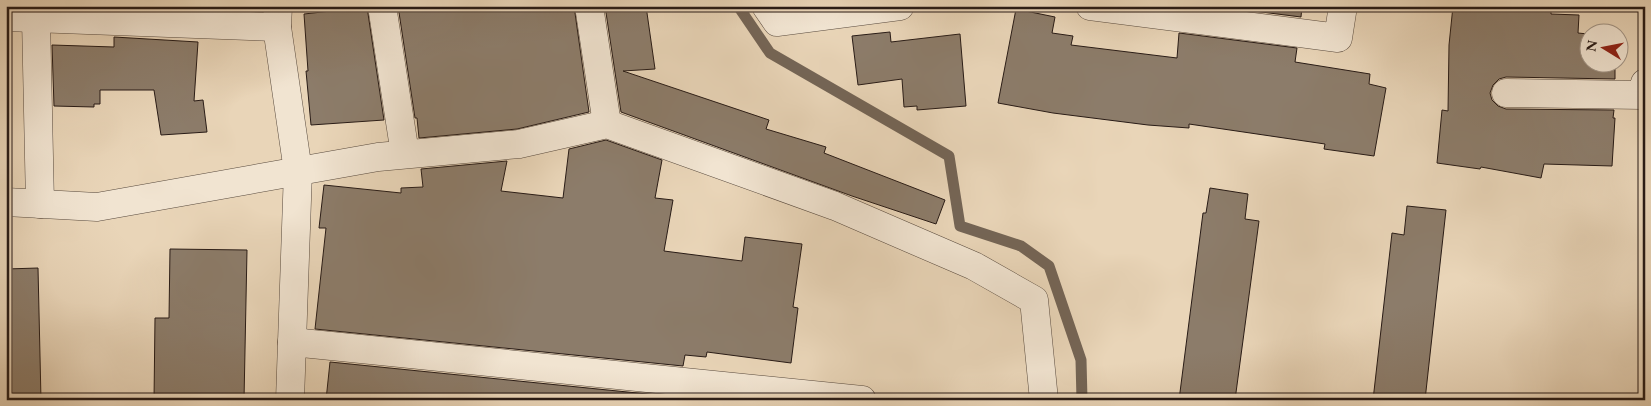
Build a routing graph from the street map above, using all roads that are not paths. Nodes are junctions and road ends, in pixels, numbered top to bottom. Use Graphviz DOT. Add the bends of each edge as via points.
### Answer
graph roads {
  1 [pos="382,6"];
  2 [pos="589,6"];
  3 [pos="766,6"];
  4 [pos="900,6"];
  5 [pos="1090,6"];
  6 [pos="1343,6"];
  7 [pos="6,17"];
  8 [pos="277,17"];
  9 [pos="36,18"];
  10 [pos="1645,83"];
  11 [pos="1506,93"];
  12 [pos="607,124"];
  13 [pos="405,154"];
  14 [pos="298,172"];
  15 [pos="6,202"];
  16 [pos="40,204"];
  17 [pos="292,342"];
  18 [pos="290,400"];
  19 [pos="862,400"];
  20 [pos="1044,400"];
  1 -- 13 [label="street"];
  2 -- 12 [label="street"];
  3 -- 4 [label="street" via="777,22"];
  5 -- 6 [label="street" via="1338,38"];
  7 -- 9 [label="street"];
  8 -- 9 [label="street"];
  8 -- 14 [label="street"];
  9 -- 16 [label="street"];
  10 -- 11 [label="street" via="1642,95"];
  12 -- 13 [label="street" via="519,144"];
  12 -- 20 [label="street" via="835,206 974,266 1034,300"];
  13 -- 14 [label="street"];
  14 -- 16 [label="street" via="97,207"];
  14 -- 17 [label="street"];
  15 -- 16 [label="street"];
  17 -- 18 [label="street"];
  17 -- 19 [label="street"];
}
